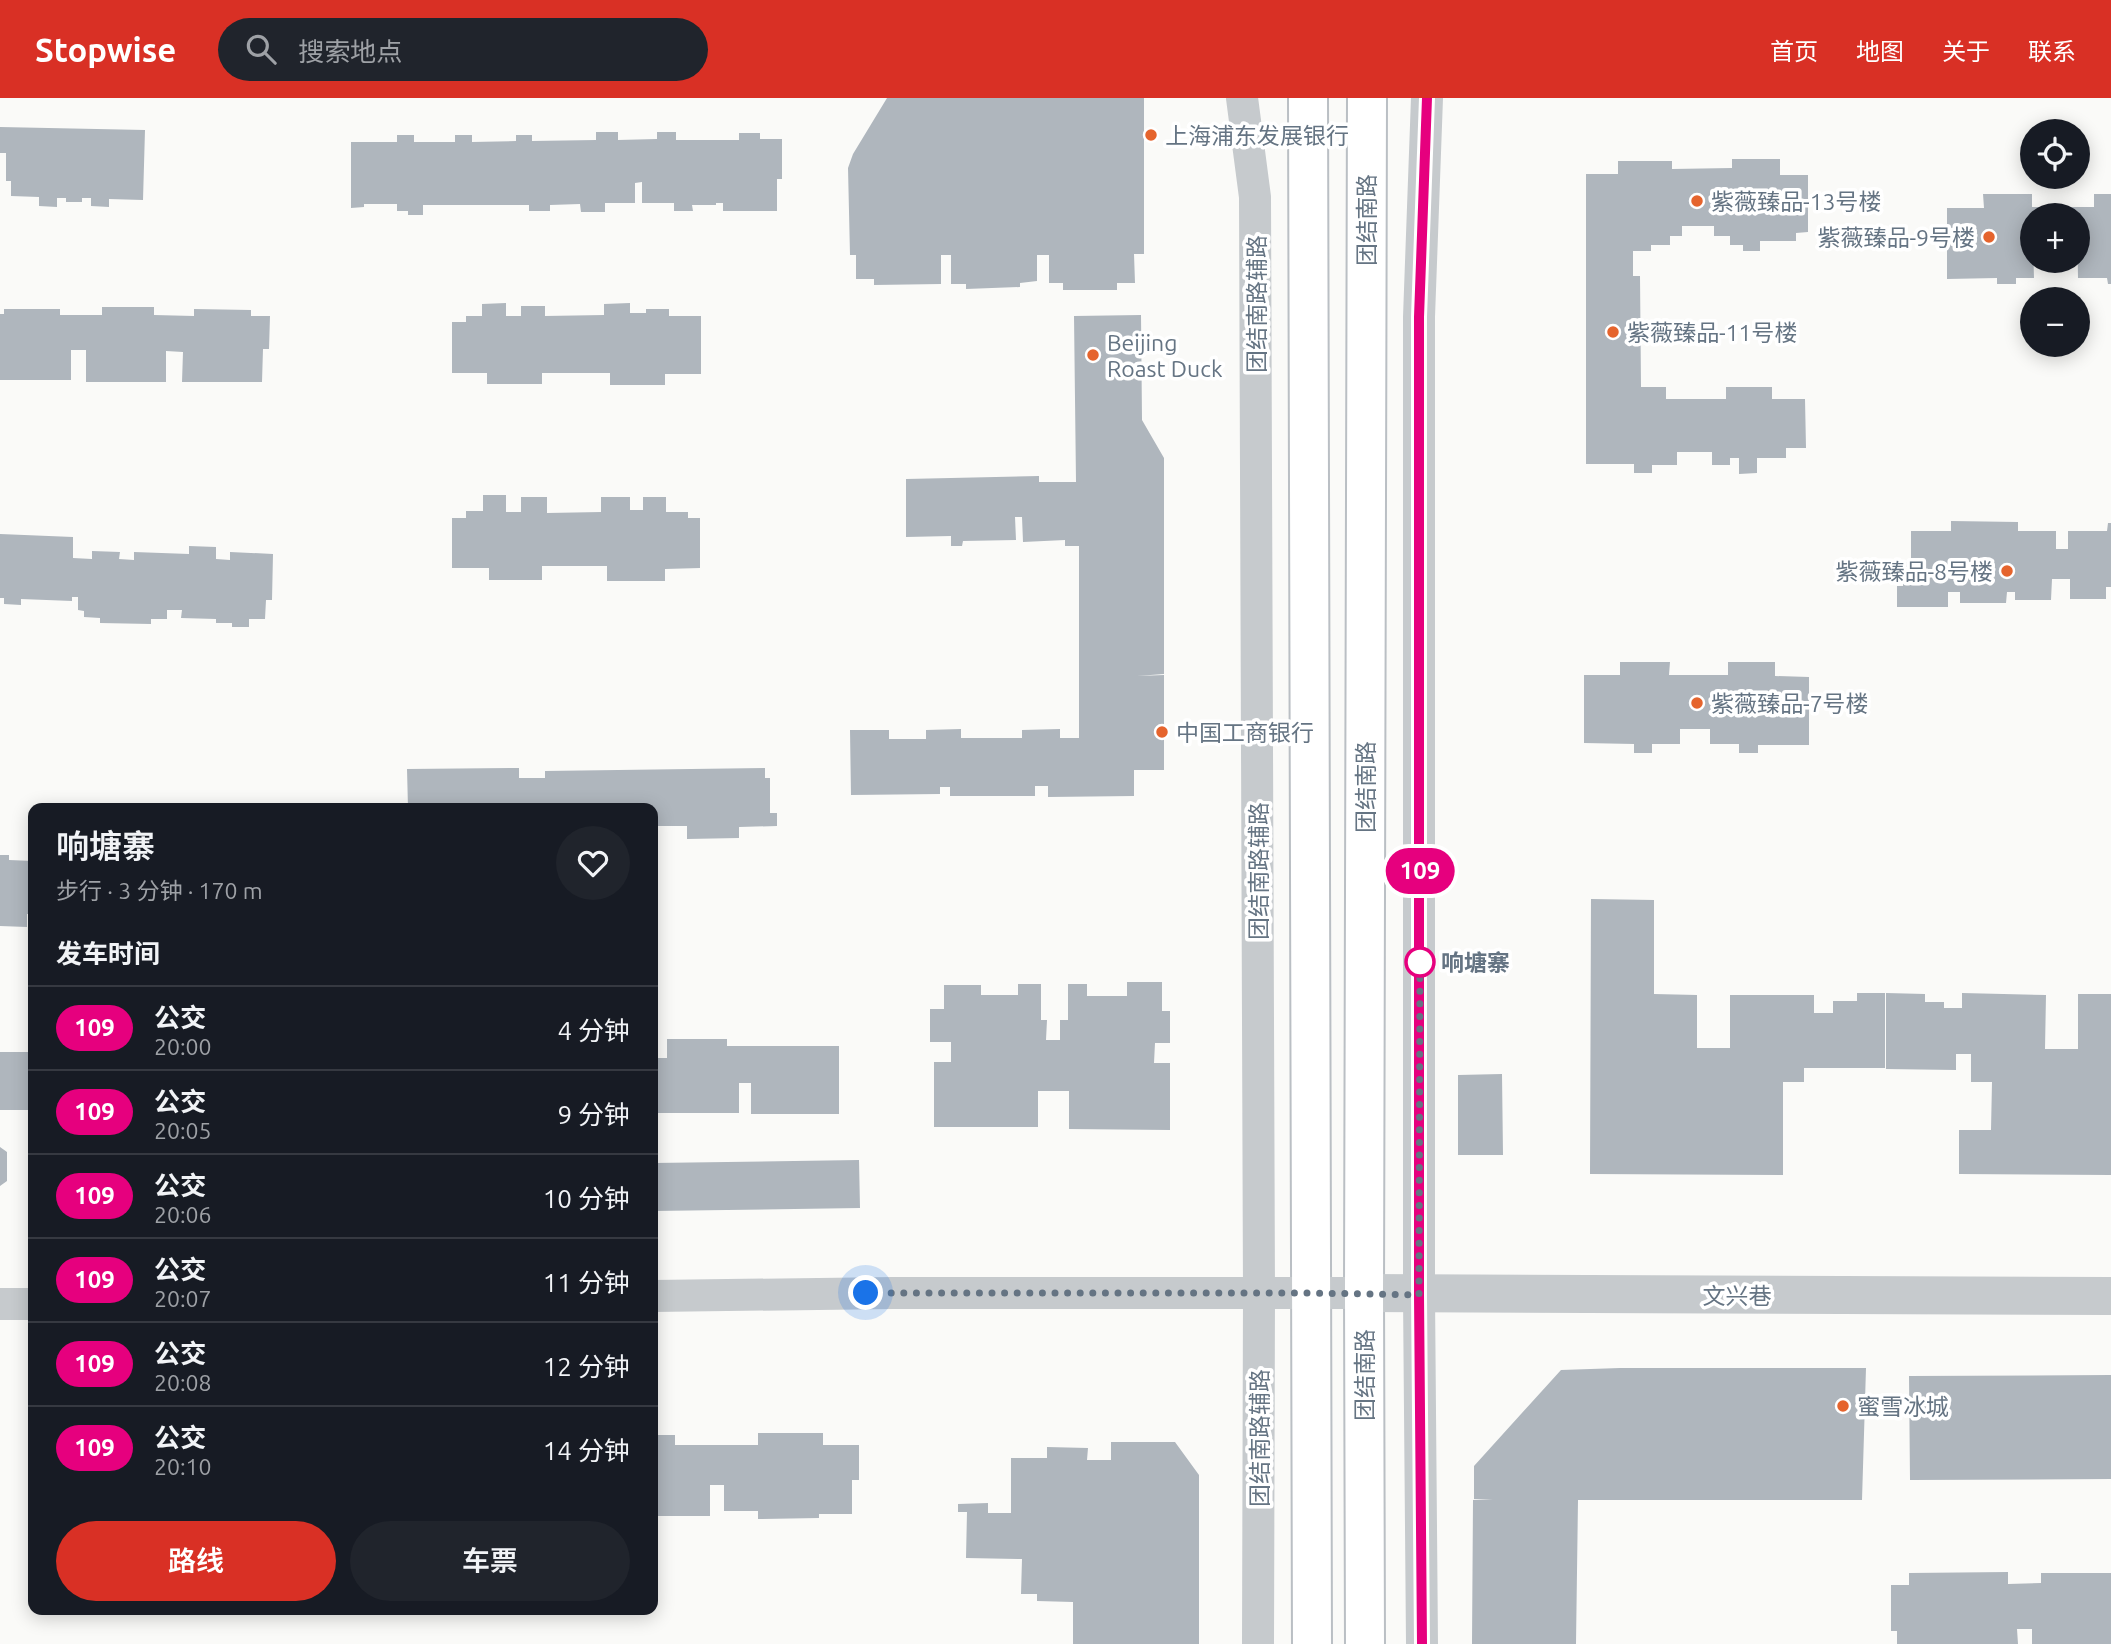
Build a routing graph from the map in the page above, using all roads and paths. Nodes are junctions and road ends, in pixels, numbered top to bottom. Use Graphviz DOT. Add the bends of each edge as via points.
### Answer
graph roads {
  1 [pos="1242,98"];
  2 [pos="1308,98"];
  3 [pos="1367,98"];
  4 [pos="1427,98"];
  5 [pos="1312,1293"];
  6 [pos="1364,1293"];
  7 [pos="1259,1294"];
  8 [pos="1419,1295"];
  9 [pos="658,1296"];
  10 [pos="2111,1296"];
  11 [pos="0,1304"];
  12 [pos="28,1304"];
  13 [pos="1258,1644"];
  14 [pos="1312,1644"];
  15 [pos="1365,1644"];
  16 [pos="1422,1644"];
  1 -- 7 [label="street, 团结南路辅路" via="1255,197"];
  2 -- 5 [label="main road"];
  3 -- 6 [label="main road, 团结南路"];
  4 -- 8 [label="street" via="1419,317"];
  5 -- 6 [label="street"];
  5 -- 7 [label="street"];
  5 -- 14 [label="main road"];
  6 -- 8 [label="street, 文兴巷"];
  6 -- 15 [label="main road, 团结南路"];
  7 -- 9 [label="street"];
  7 -- 13 [label="street, 团结南路辅路"];
  8 -- 10 [label="street, 文兴巷"];
  8 -- 16 [label="street"];
  11 -- 12 [label="street"];
}
